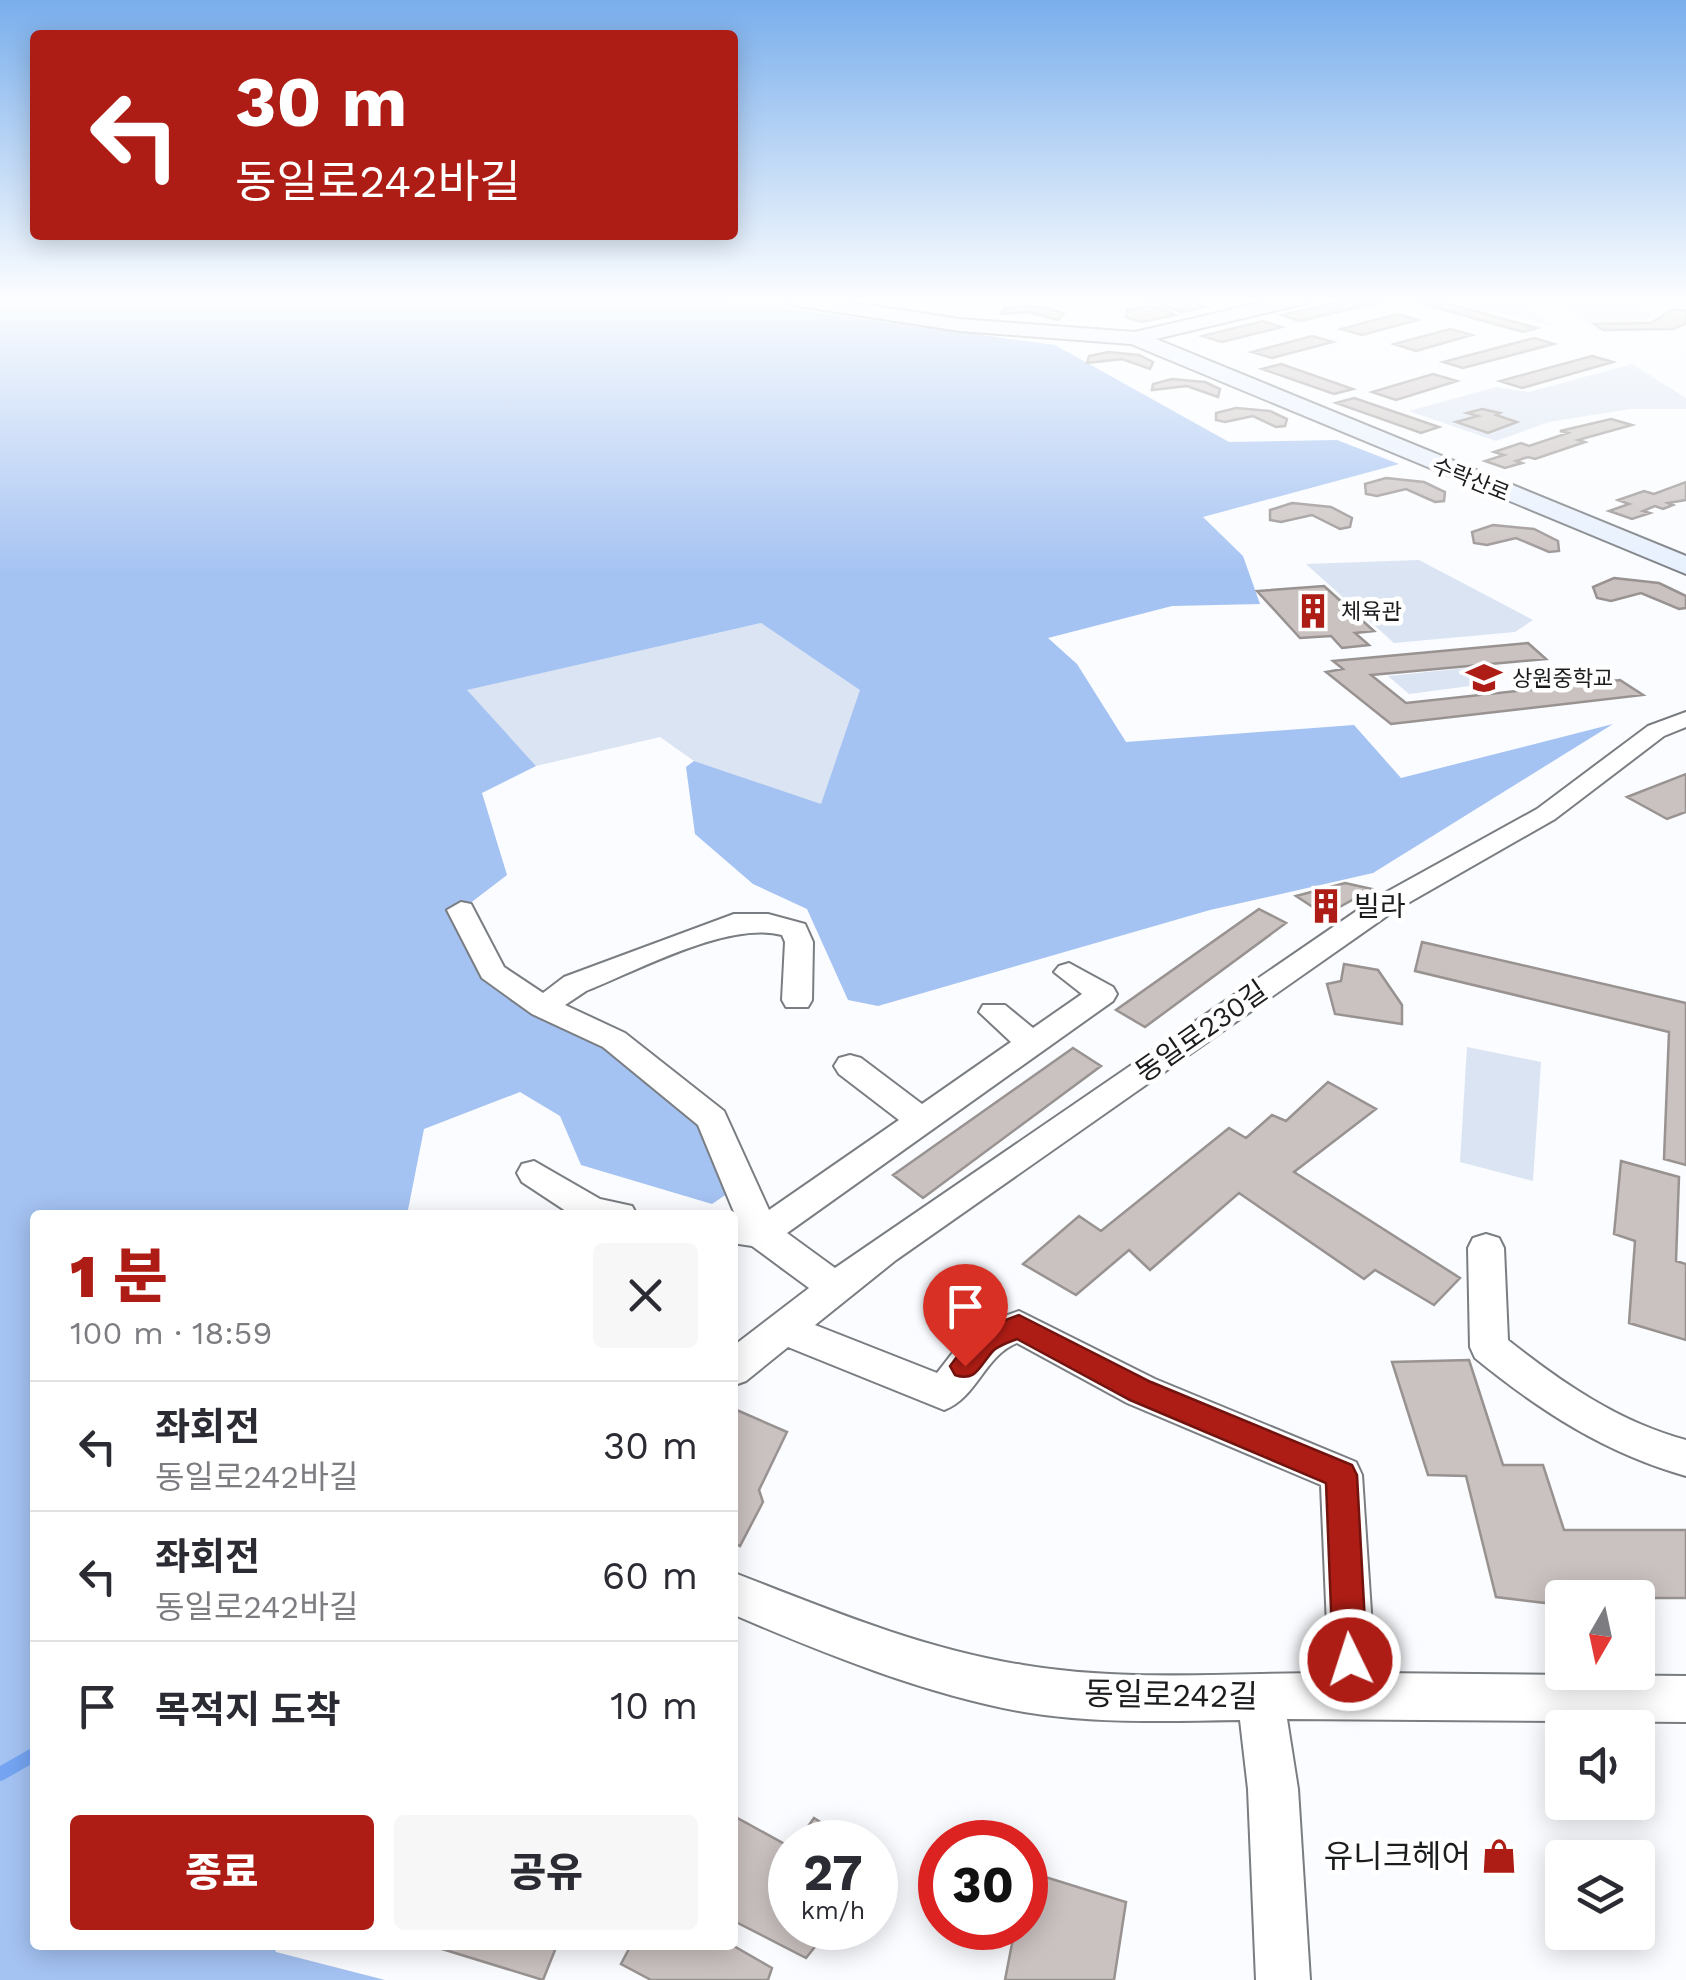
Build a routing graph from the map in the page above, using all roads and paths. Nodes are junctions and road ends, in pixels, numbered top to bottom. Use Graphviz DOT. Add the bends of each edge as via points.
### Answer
graph roads {
  1 [pos="1264,391"];
  2 [pos="1686,566"];
  3 [pos="1686,718"];
  4 [pos="461,910"];
  5 [pos="1068,972"];
  6 [pos="796,1000"];
  7 [pos="542,1007"];
  8 [pos="994,1012"];
  9 [pos="1032,1042"];
  10 [pos="850,1066"];
  11 [pos="921,1120"];
  12 [pos="534,1173"];
  13 [pos="589,1210"];
  14 [pos="747,1231"];
  15 [pos="1486,1248"];
  16 [pos="836,1288"];
  17 [pos="783,1329"];
  18 [pos="738,1365"];
  19 [pos="1686,1458"];
  20 [pos="738,1595"];
  21 [pos="1260,1696"];
  22 [pos="1353,1696"];
  23 [pos="1686,1700"];
  24 [pos="1283,1980"];
  1 -- 2 [label="street, 수락산로"];
  3 -- 16 [label="street, 동일로230길" via="1656,731 1546,814 1384,904"];
  4 -- 7 [label="street" via="492,972"];
  5 -- 9 [label="street" via="1102,994"];
  6 -- 7 [label="street" via="795,930 734,923 574,984"];
  7 -- 14 [label="street" via="614,1040 712,1120"];
  8 -- 9 [label="street"];
  9 -- 11 [label="street"];
  10 -- 11 [label="street"];
  11 -- 14 [label="street"];
  12 -- 13 [label="street"];
  14 -- 16 [label="street"];
  15 -- 19 [label="street" via="1488,1347 1542,1390 1643,1448"];
  16 -- 17 [label="street, 동일로230길"];
  17 -- 18 [label="street, 동일로230길"];
  17 -- 22 [label="street" via="944,1393 986,1339 1019,1326 1141,1391 1341,1475"];
  20 -- 21 [label="street, 동일로242길" via="991,1682 1062,1694"];
  21 -- 22 [label="street, 동일로242길"];
  21 -- 24 [label="street" via="1273,1789"];
  22 -- 23 [label="street, 동일로242길"];
}
